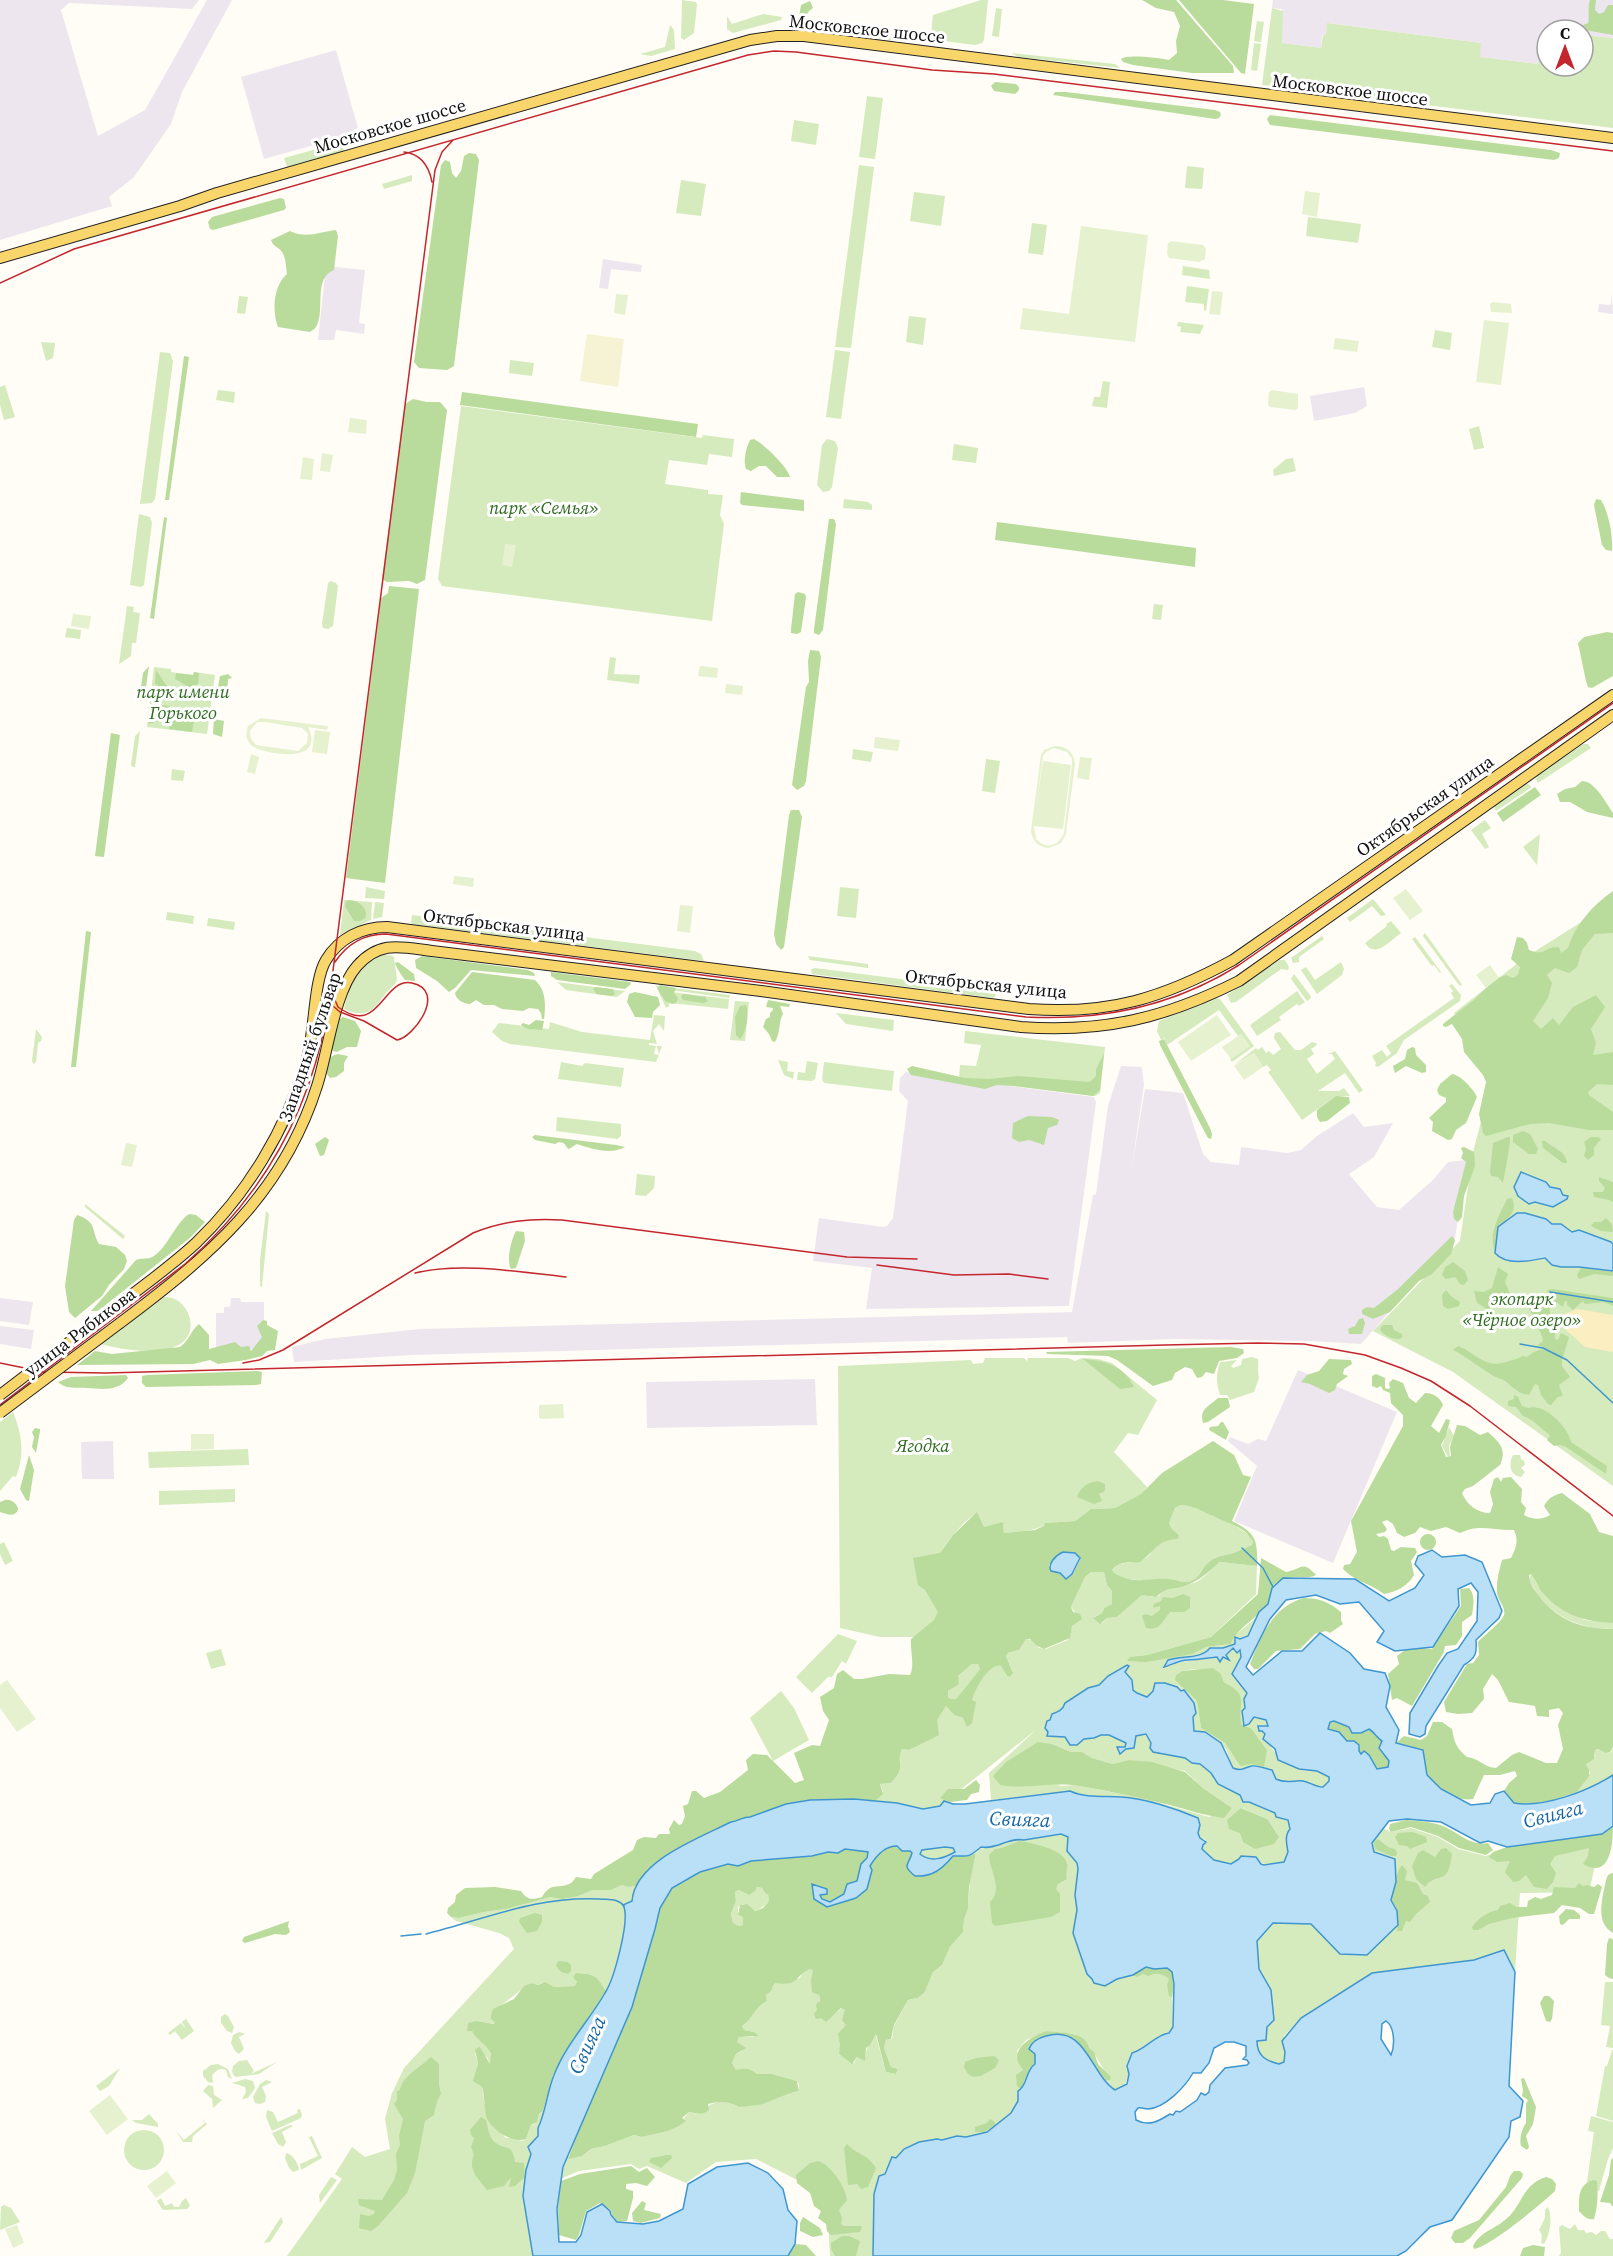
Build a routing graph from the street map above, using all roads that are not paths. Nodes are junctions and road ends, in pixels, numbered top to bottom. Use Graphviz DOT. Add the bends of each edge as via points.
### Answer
graph roads {
  1 [pos="1613,138"];
  2 [pos="0,258"];
  3 [pos="1613,694"];
  4 [pos="1613,715"];
  5 [pos="1354,876"];
  6 [pos="1365,892"];
  7 [pos="387,927"];
  8 [pos="384,947"];
  9 [pos="321,970"];
  10 [pos="764,974"];
  11 [pos="761,991"];
  12 [pos="151,1300"];
  13 [pos="110,1311"];
  14 [pos="0,1395"];
  15 [pos="0,1413"];
  1 -- 2 [label="main road, Московское шоссе" via="883,45 777,36 750,40"];
  3 -- 5 [label="main road, Октябрьская улица"];
  4 -- 6 [label="main road, Октябрьская улица"];
  5 -- 6 [label="main road"];
  5 -- 10 [label="main road, Октябрьская улица" via="1204,976 1154,997 1111,1008 1029,1009"];
  6 -- 11 [label="main road, Октябрьская улица" via="1239,981 1201,1000 1121,1024 1065,1029 1021,1027"];
  7 -- 8 [label="main road"];
  7 -- 9 [label="main road, Октябрьская улица" via="348,937 329,955"];
  7 -- 10 [label="main road, Октябрьская улица"];
  8 -- 11 [label="main road, Октябрьская улица"];
  8 -- 12 [label="main road, Западный бульвар" via="372,953 349,976 317,1086 283,1162 219,1243"];
  9 -- 13 [label="main road, Западный бульвар" via="307,1061 274,1140 229,1208 207,1231 179,1258"];
  10 -- 11 [label="main road"];
  12 -- 15 [label="main road, улица Рябикова, bridge"];
  13 -- 14 [label="main road, улица Рябикова, bridge"];
}
